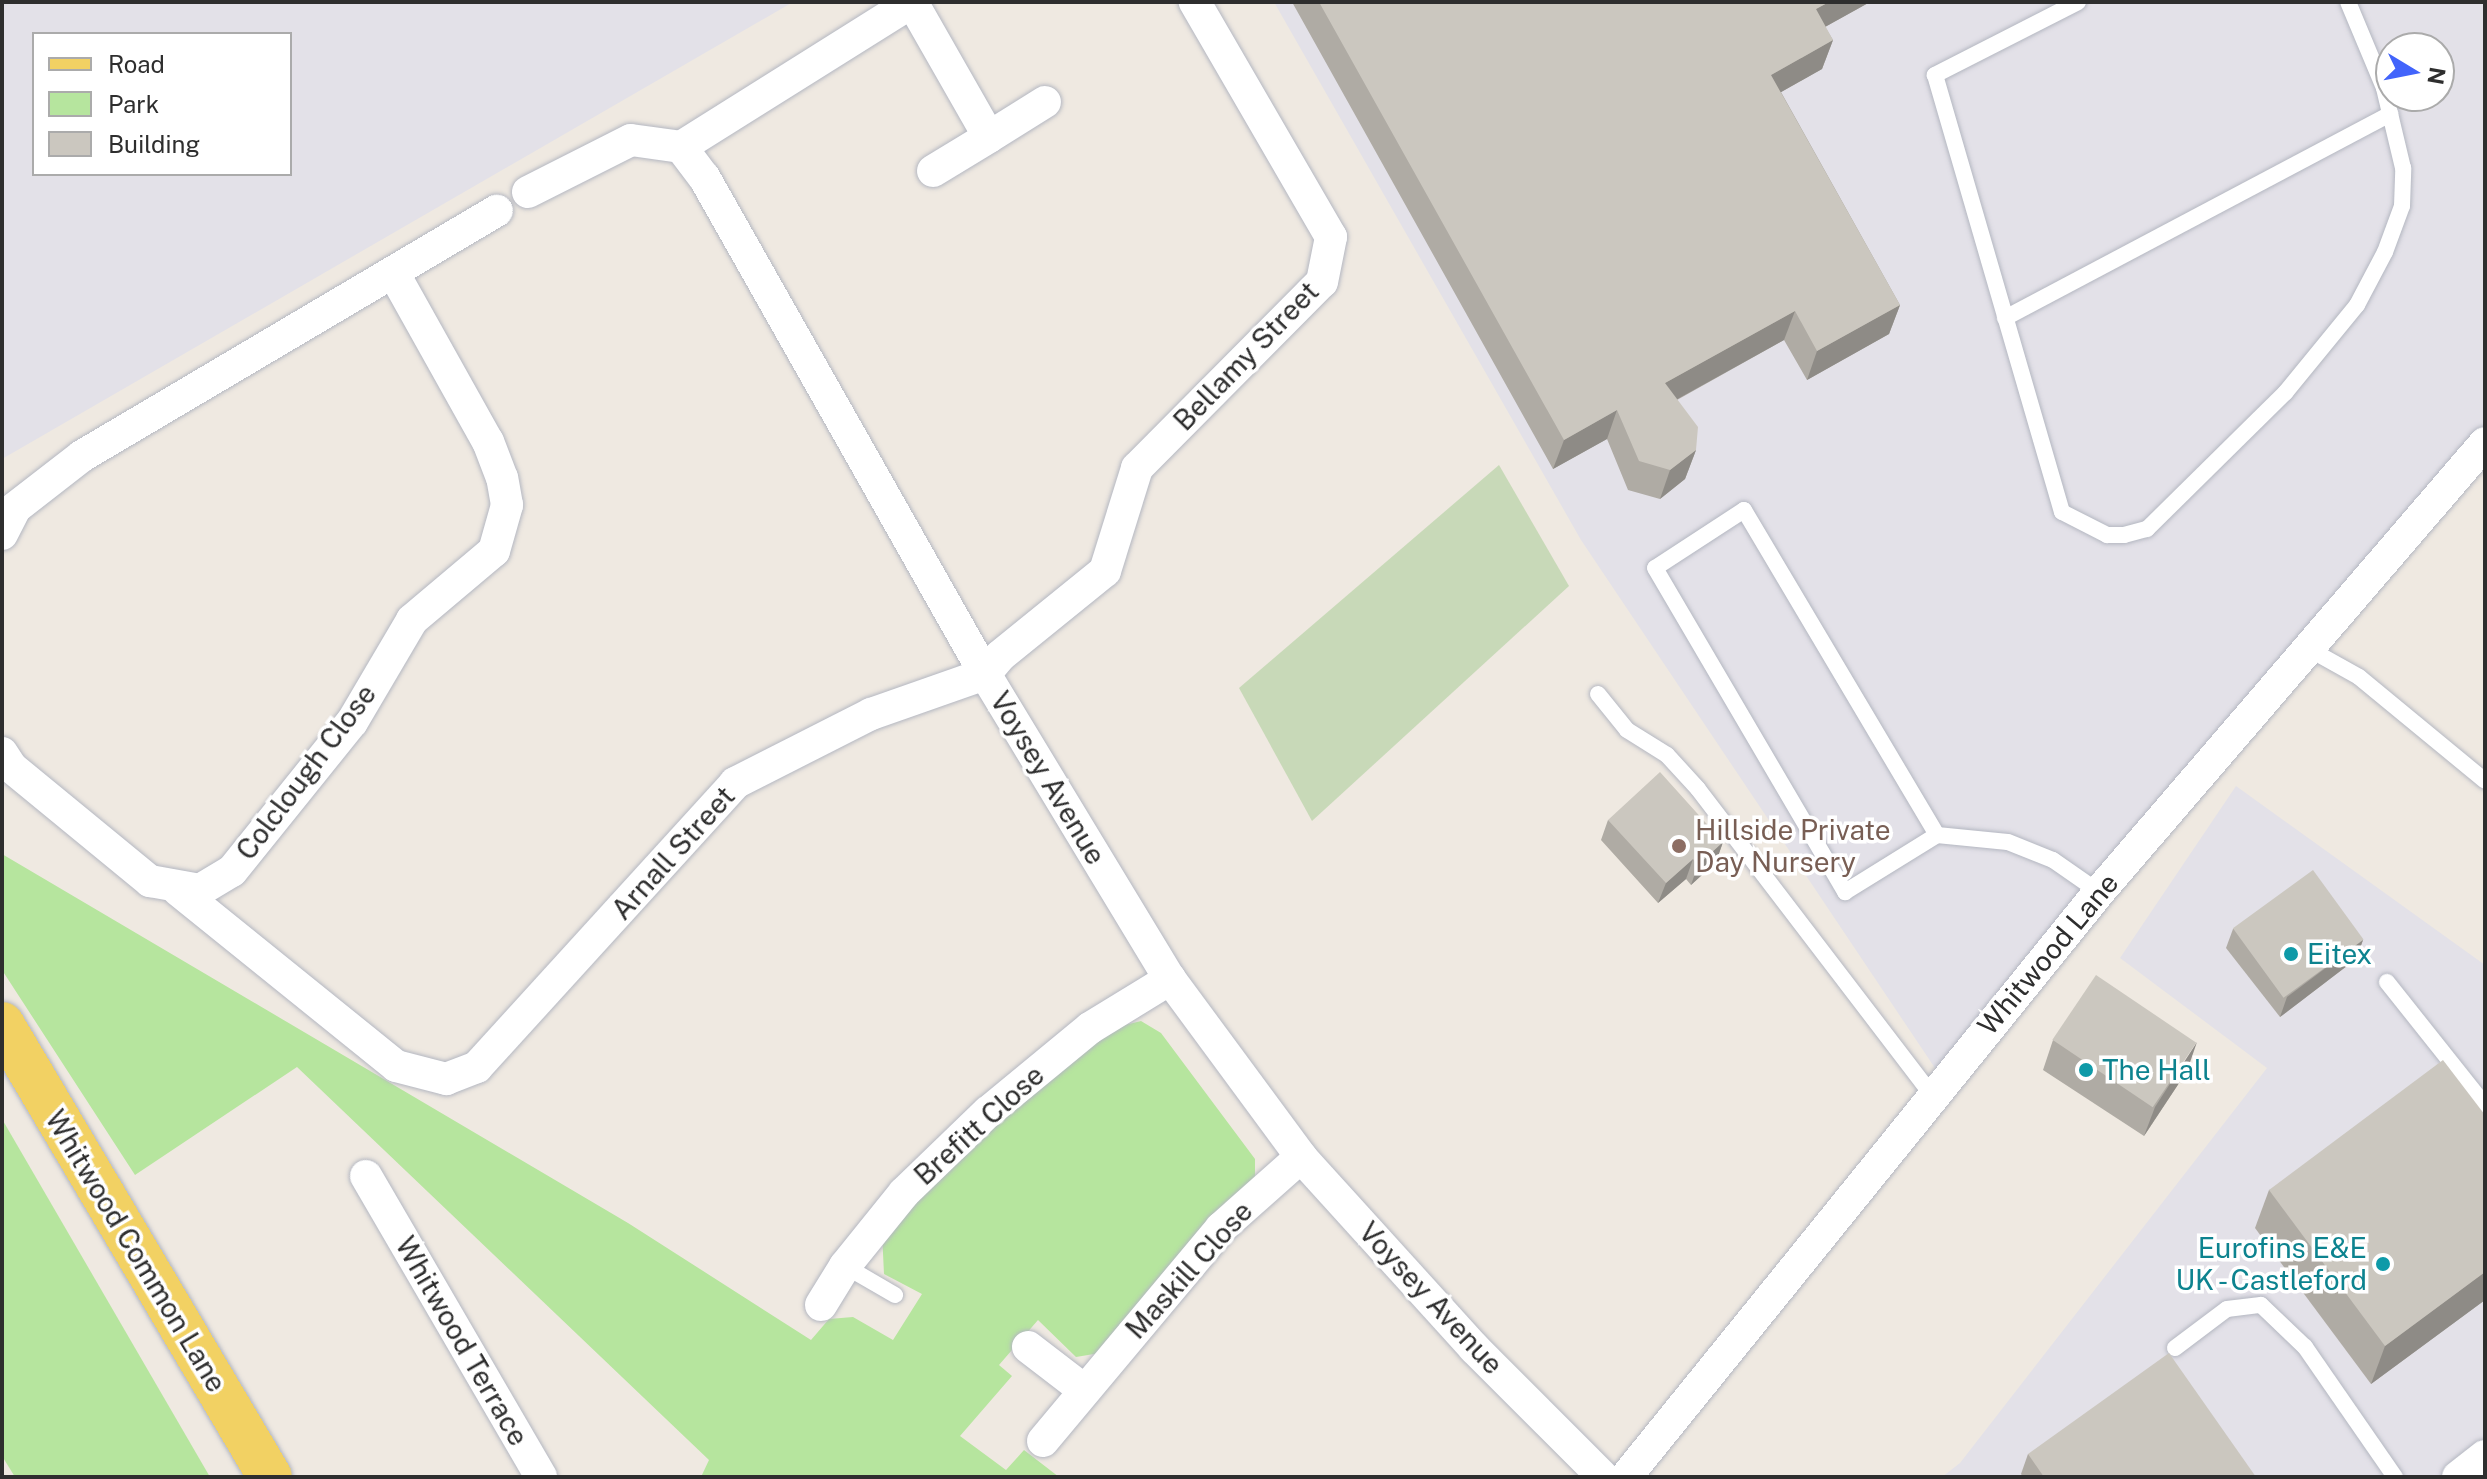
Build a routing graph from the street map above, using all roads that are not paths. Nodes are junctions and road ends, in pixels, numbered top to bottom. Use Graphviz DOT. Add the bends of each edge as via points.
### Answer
graph roads {
  1 [pos="912,2"];
  2 [pos="1195,2"];
  3 [pos="2078,2"];
  4 [pos="2348,2"];
  5 [pos="1045,102"];
  6 [pos="2390,114"];
  7 [pos="989,137"];
  8 [pos="681,147"];
  9 [pos="933,171"];
  10 [pos="528,192"];
  11 [pos="497,211"];
  12 [pos="394,274"];
  13 [pos="2005,318"];
  14 [pos="2485,443"];
  15 [pos="2,534"];
  16 [pos="2309,649"];
  17 [pos="985,674"];
  18 [pos="1598,694"];
  19 [pos="2,753"];
  20 [pos="2485,781"];
  21 [pos="1937,835"];
  22 [pos="178,890"];
  23 [pos="2099,892"];
  24 [pos="1170,979"];
  25 [pos="2387,982"];
  26 [pos="2,1024"];
  27 [pos="1932,1095"];
  28 [pos="2485,1105"];
  29 [pos="1301,1157"];
  30 [pos="382,1185"];
  31 [pos="845,1266"];
  32 [pos="895,1295"];
  33 [pos="821,1305"];
  34 [pos="1028,1347"];
  35 [pos="2175,1348"];
  36 [pos="1084,1390"];
  37 [pos="1043,1441"];
  38 [pos="2485,1456"];
  39 [pos="270,1477"];
  40 [pos="541,1477"];
  41 [pos="1603,1477"];
  42 [pos="1626,1477"];
  43 [pos="2395,1477"];
  44 [pos="2458,1477"];
  1 -- 7 [label="street"];
  1 -- 8 [label="street"];
  2 -- 17 [label="street, Bellamy Street" via="1331,237 1322,282 1137,468 1105,571"];
  3 -- 13 [label="lane" via="1935,75"];
  4 -- 6 [label="lane"];
  5 -- 7 [label="street"];
  6 -- 13 [label="lane"];
  6 -- 13 [label="lane" via="2403,168 2402,206 2357,305 2285,393 2147,529 2107,535 2062,512"];
  7 -- 9 [label="street"];
  8 -- 10 [label="street" via="631,140"];
  8 -- 17 [label="street, Voysey Avenue" via="704,177"];
  11 -- 12 [label="street"];
  12 -- 15 [label="street" via="82,456 15,508"];
  12 -- 22 [label="street, Colclough Close" via="488,442 507,505 502,534 494,551 412,620 352,722 232,871 200,890"];
  14 -- 16 [label="street, Whitwood Lane"];
  16 -- 20 [label="lane" via="2359,677"];
  16 -- 23 [label="street, Whitwood Lane"];
  17 -- 22 [label="street, Arnall Street" via="871,714 735,783 477,1067 446,1079 396,1066"];
  17 -- 24 [label="street, Voysey Avenue"];
  18 -- 27 [label="lane" via="1627,730 1667,755 1698,789"];
  19 -- 22 [label="street" via="11,767 150,881"];
  21 -- 21 [label="lane" via="1845,892 1655,568 1744,510"];
  21 -- 23 [label="lane" via="2008,842 2053,860"];
  23 -- 27 [label="street, Whitwood Lane"];
  24 -- 29 [label="street, Voysey Avenue"];
  24 -- 31 [label="street, Brefitt Close" via="1090,1028 988,1112 904,1193"];
  25 -- 28 [label="lane"];
  26 -- 39 [label="main road, Whitwood Common Lane"];
  27 -- 42 [label="street, Whitwood Lane"];
  29 -- 36 [label="street, Maskill Close" via="1221,1228"];
  29 -- 41 [label="street, Voysey Avenue" via="1474,1348"];
  30 -- 40 [label="street, Whitwood Terrace"];
  31 -- 32 [label="lane"];
  31 -- 33 [label="street, Brefitt Close"];
  34 -- 36 [label="street"];
  35 -- 43 [label="lane" via="2227,1309 2261,1305 2305,1347"];
  36 -- 37 [label="street, Maskill Close"];
  38 -- 44 [label="street"];
}
